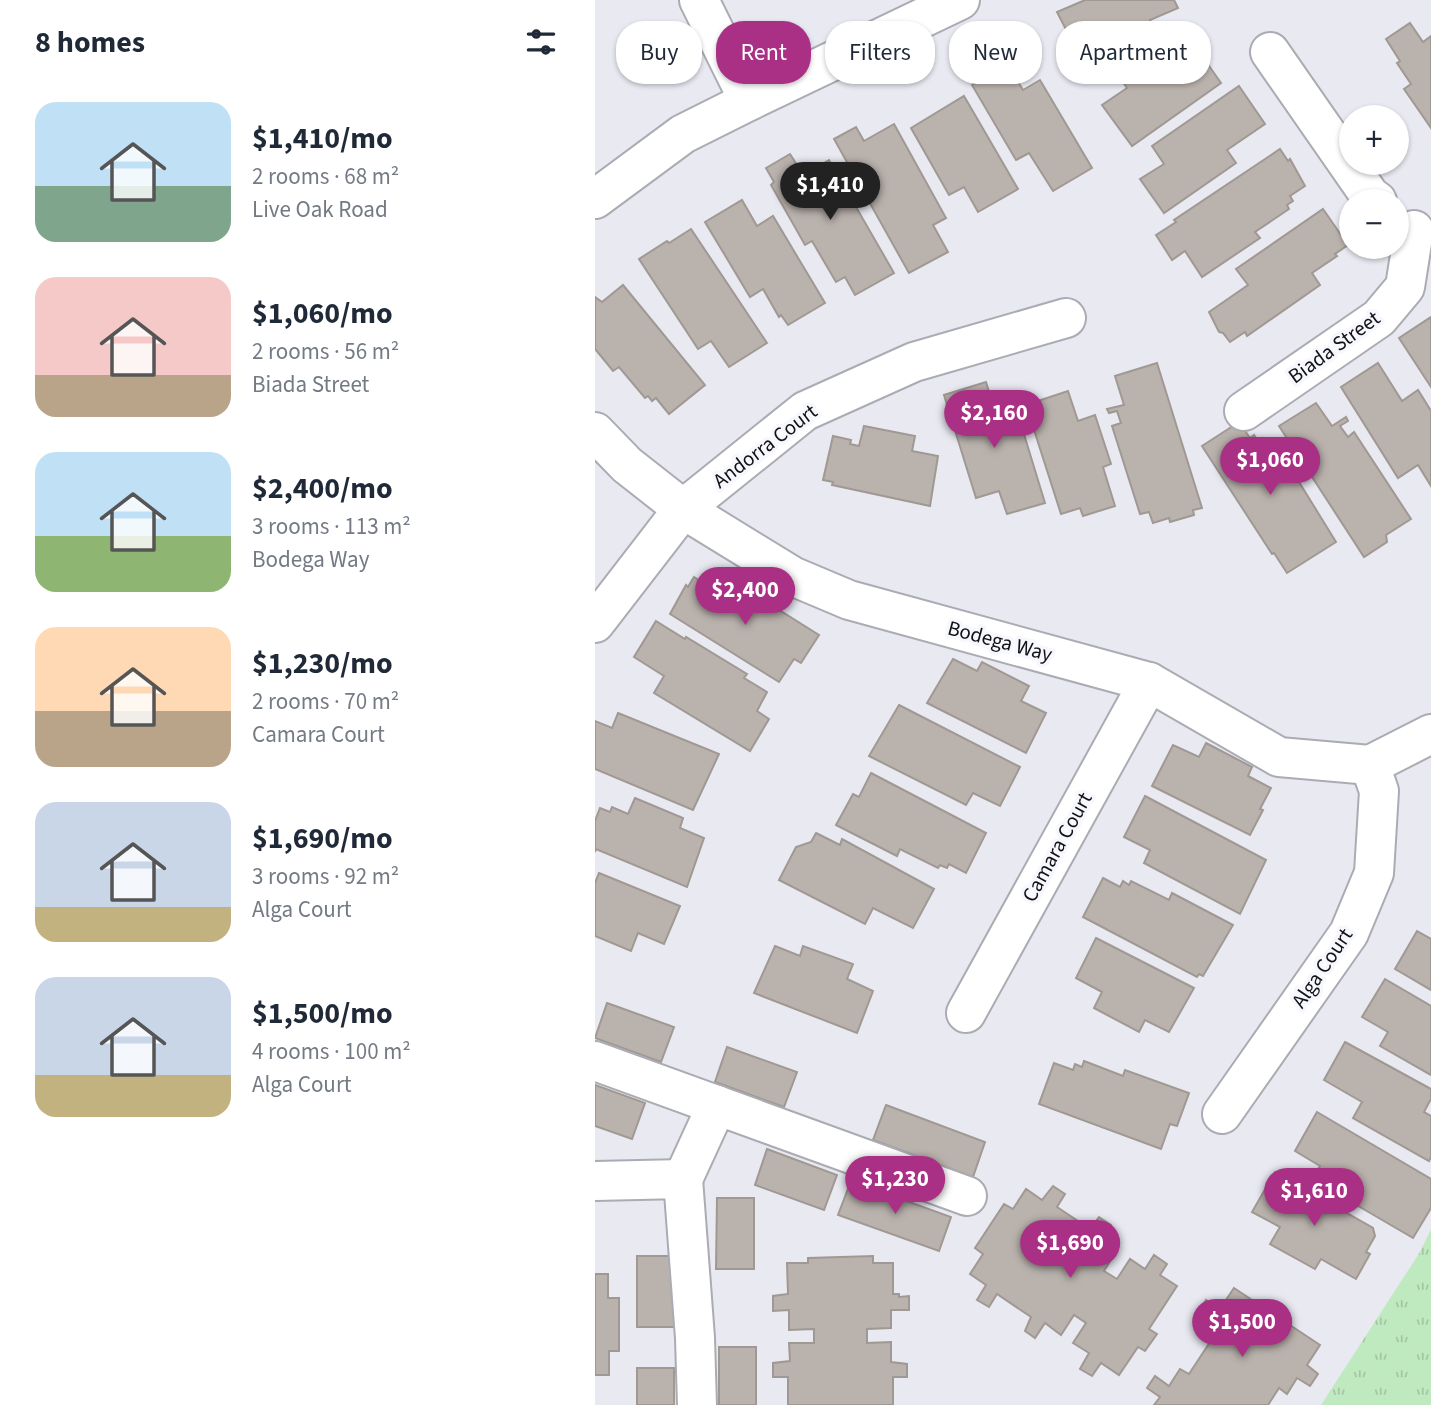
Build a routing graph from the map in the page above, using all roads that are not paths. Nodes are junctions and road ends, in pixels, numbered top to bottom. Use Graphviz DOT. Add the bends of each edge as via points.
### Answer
graph roads {
  1 [pos="699,0"];
  2 [pos="960,0"];
  3 [pos="1270,52"];
  4 [pos="749,101"];
  5 [pos="1365,189"];
  6 [pos="595,199"];
  7 [pos="1414,226"];
  8 [pos="1066,318"];
  9 [pos="1244,411"];
  10 [pos="595,432"];
  11 [pos="684,509"];
  12 [pos="595,623"];
  13 [pos="1149,682"];
  14 [pos="1431,734"];
  15 [pos="1370,765"];
  16 [pos="966,1013"];
  17 [pos="595,1061"];
  18 [pos="717,1105"];
  19 [pos="1222,1114"];
  20 [pos="684,1179"];
  21 [pos="595,1181"];
  22 [pos="967,1195"];
  23 [pos="697,1405"];
  1 -- 4 [label="street"];
  2 -- 4 [label="street"];
  3 -- 5 [label="street"];
  4 -- 6 [label="street" via="684,134"];
  7 -- 9 [label="street, Biada Street" via="1405,287 1379,318"];
  8 -- 11 [label="street, Andorra Court" via="914,362 805,411"];
  10 -- 11 [label="street, Bodega Way" via="627,465"];
  11 -- 12 [label="street, Andorra Court"];
  11 -- 13 [label="street, Bodega Way" via="792,576 849,600"];
  13 -- 15 [label="street, Bodega Way" via="1279,757"];
  13 -- 16 [label="street, Camara Court"];
  14 -- 15 [label="street"];
  15 -- 19 [label="street, Alga Court" via="1379,791 1374,873 1349,933"];
  17 -- 18 [label="street"];
  18 -- 20 [label="street"];
  18 -- 22 [label="street"];
  20 -- 21 [label="street"];
  20 -- 23 [label="street"];
}
